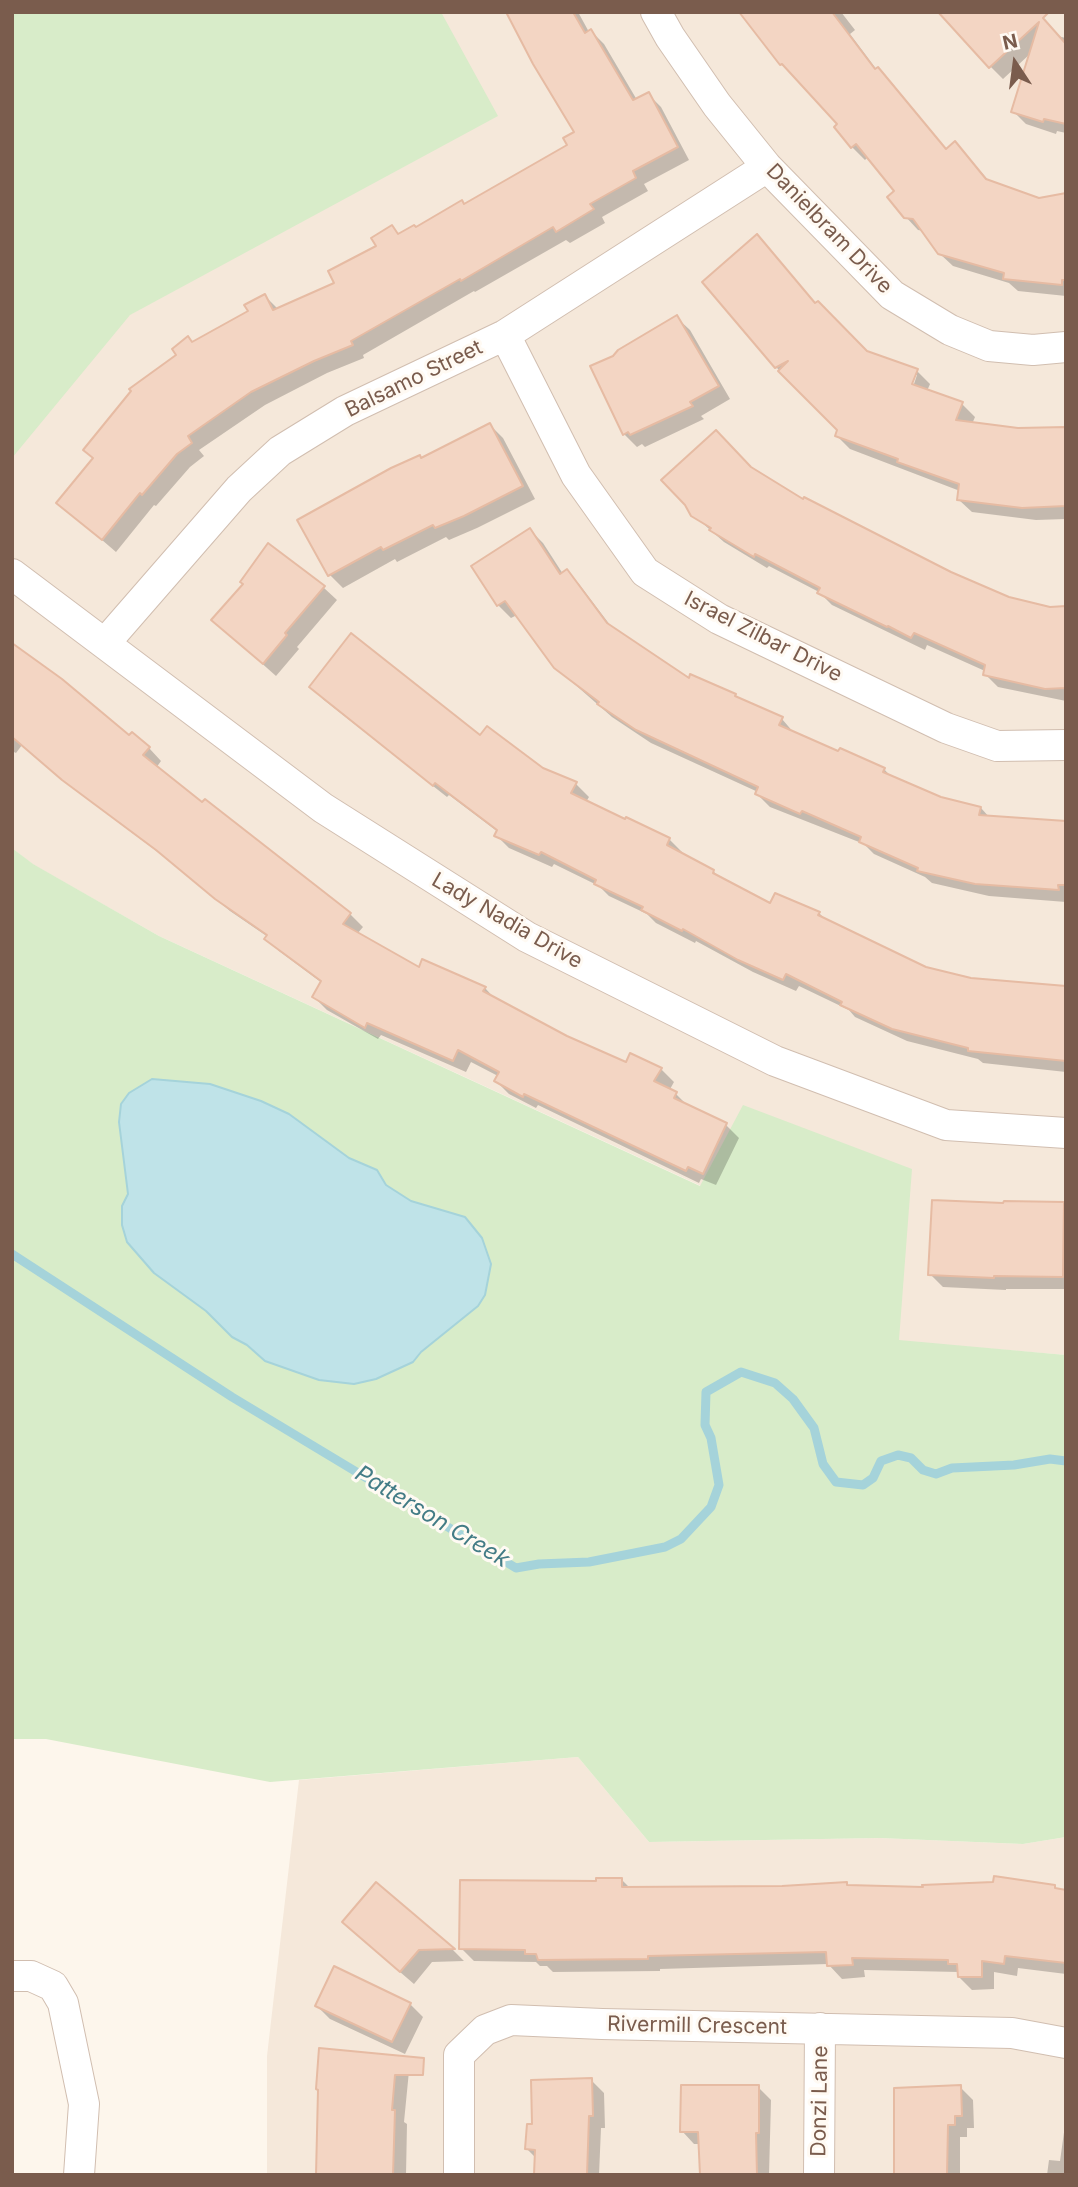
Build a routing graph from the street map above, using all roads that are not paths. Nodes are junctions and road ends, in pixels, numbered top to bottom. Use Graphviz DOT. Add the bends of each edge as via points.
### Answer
graph roads {
  1 [pos="656,12"];
  2 [pos="767,167"];
  3 [pos="505,335"];
  4 [pos="1066,347"];
  5 [pos="12,573"];
  6 [pos="105,643"];
  7 [pos="1066,745"];
  8 [pos="1066,1133"];
  9 [pos="12,1976"];
  10 [pos="821,2028"];
  11 [pos="1066,2043"];
  12 [pos="79,2175"];
  13 [pos="459,2175"];
  14 [pos="819,2175"];
  1 -- 2 [label="street, Danielbram Drive" via="718,105"];
  2 -- 3 [label="street, Balsamo Street"];
  2 -- 4 [label="street, Danielbram Drive" via="892,295 950,330 989,346"];
  3 -- 6 [label="street, Balsamo Street" via="345,411 280,451 239,489"];
  3 -- 7 [label="street, Israel Zilbar Drive" via="576,475 645,572 719,619 946,728 996,746"];
  5 -- 6 [label="street, Lady Nadia Drive"];
  6 -- 8 [label="street, Lady Nadia Drive" via="323,808 527,937 775,1061 946,1125"];
  9 -- 12 [label="street" via="30,1976 52,1986 63,2003 84,2104"];
  10 -- 11 [label="street, Rivermill Crescent" via="1012,2033"];
  10 -- 13 [label="street, Rivermill Crescent" via="511,2020 485,2030 459,2055"];
  10 -- 14 [label="street, Donzi Lane"];
}
